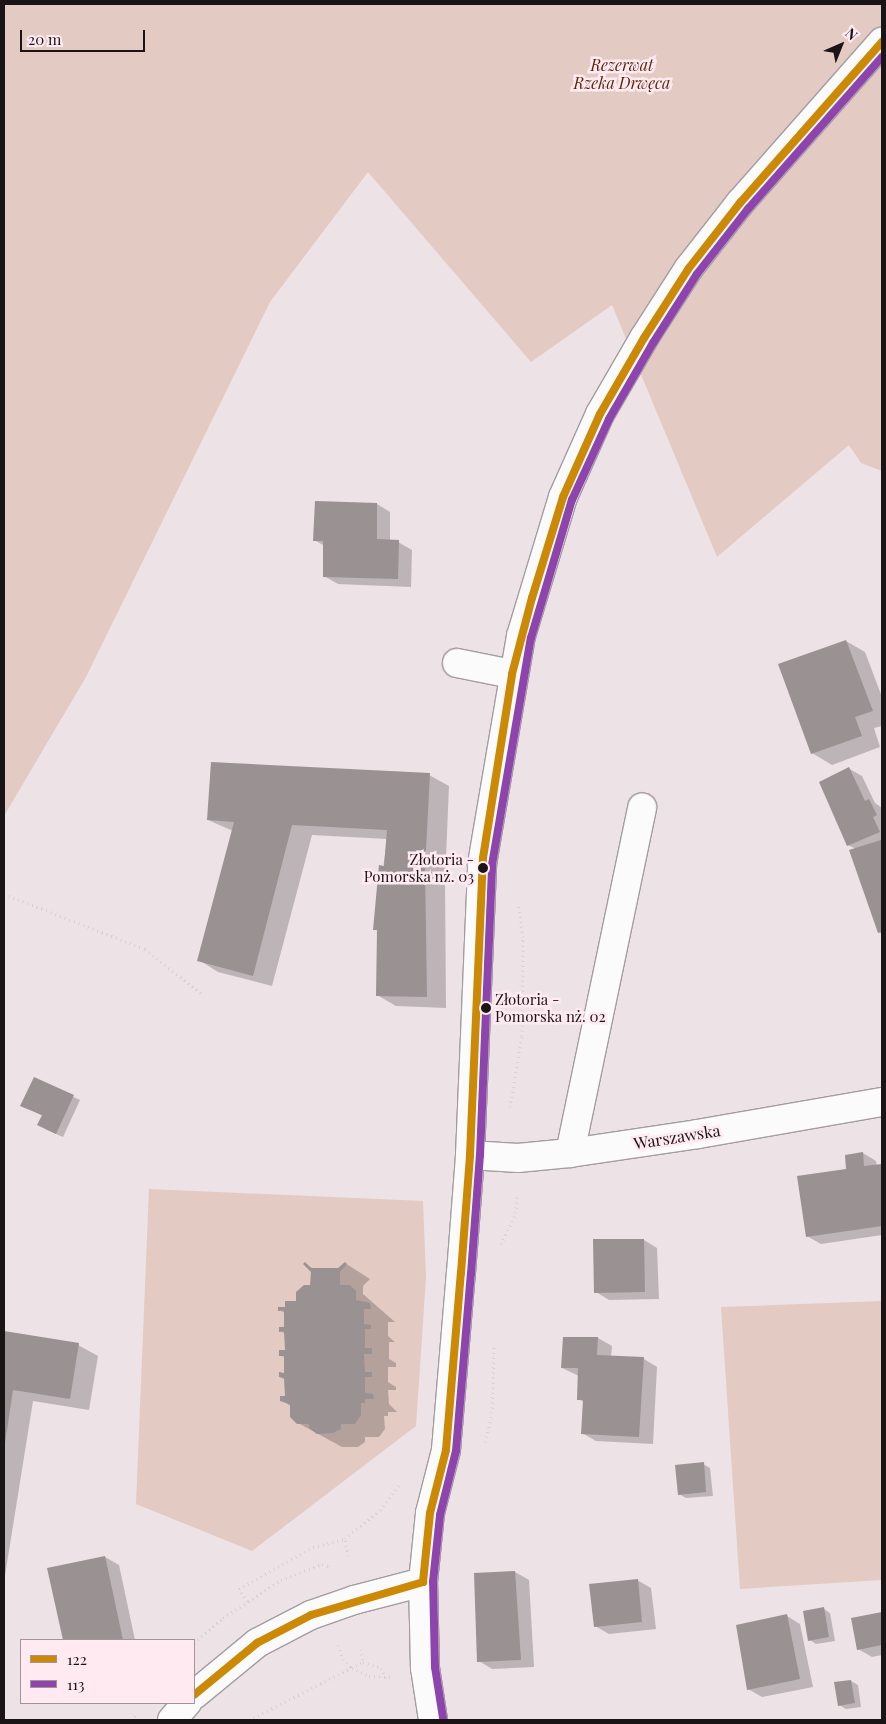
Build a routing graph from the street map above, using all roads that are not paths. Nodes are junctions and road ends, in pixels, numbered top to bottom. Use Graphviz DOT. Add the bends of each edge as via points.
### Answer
graph roads {
  1 [pos="882,42"];
  2 [pos="457,663"];
  3 [pos="512,674"];
  4 [pos="642,807"];
  5 [pos="882,1102"];
  6 [pos="570,1153"];
  7 [pos="470,1155"];
  8 [pos="423,1582"];
  9 [pos="195,1694"];
  10 [pos="186,1704"];
  11 [pos="172,1720"];
  12 [pos="433,1720"];
  1 -- 3 [label="main road" via="740,203 689,268 644,338 600,414 563,497"];
  2 -- 3 [label="main road"];
  3 -- 7 [label="main road" via="482,864"];
  4 -- 6 [label="main road"];
  5 -- 6 [label="main road, Warszawska"];
  6 -- 7 [label="main road, Warszawska" via="499,1157"];
  7 -- 8 [label="main road" via="446,1450 430,1513"];
  8 -- 9 [label="main road" via="354,1600 288,1627 257,1643"];
  8 -- 12 [label="main road" via="425,1668"];
  10 -- 11 [label="main road"];
}
